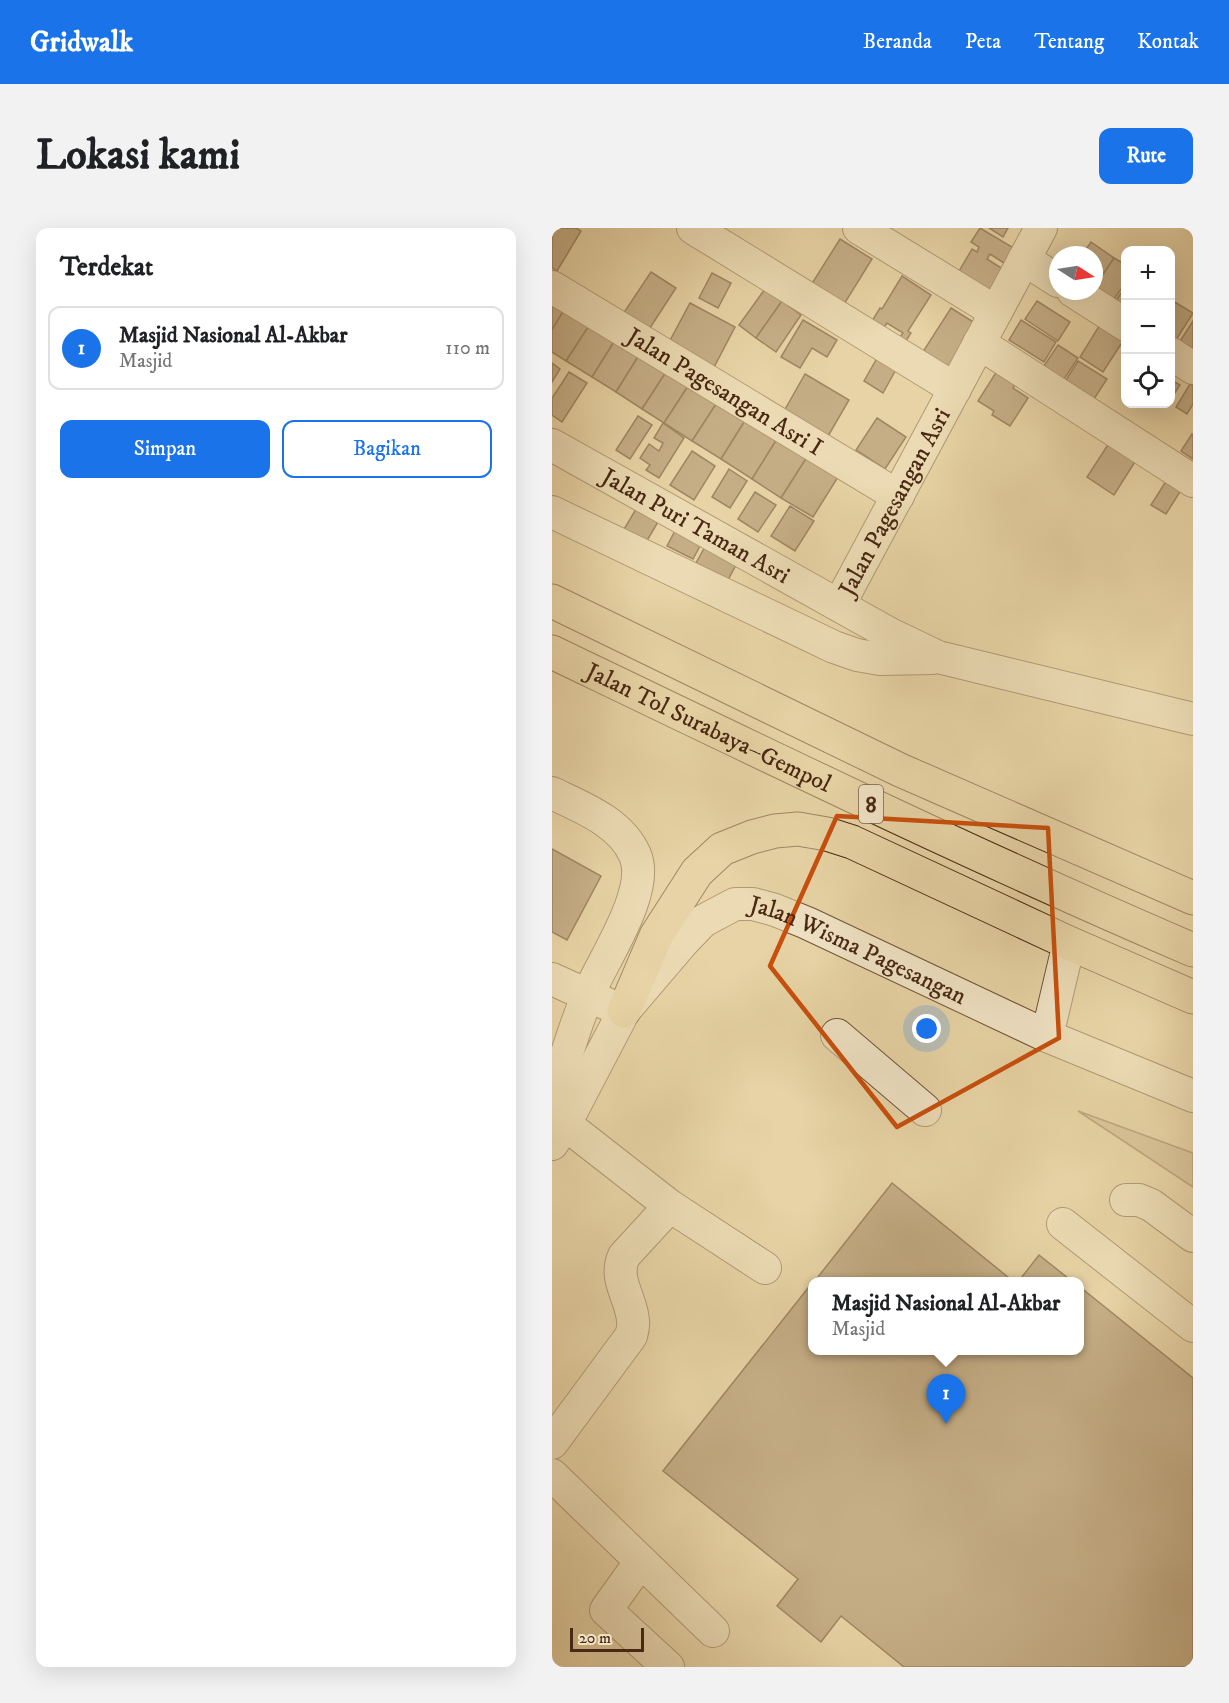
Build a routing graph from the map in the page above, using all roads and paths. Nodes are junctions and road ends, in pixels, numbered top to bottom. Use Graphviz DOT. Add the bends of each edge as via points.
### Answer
graph roads {
  1 [pos="693,228"];
  2 [pos="859,228"];
  3 [pos="1041,228"];
  4 [pos="1024,259"];
  5 [pos="1049,275"];
  6 [pos="552,287"];
  7 [pos="1087,300"];
  8 [pos="996,312"];
  9 [pos="1121,322"];
  10 [pos="980,343"];
  11 [pos="1172,354"];
  12 [pos="1193,368"];
  13 [pos="955,389"];
  14 [pos="552,445"];
  15 [pos="1193,481"];
  16 [pos="898,496"];
  17 [pos="552,512"];
  18 [pos="552,601"];
  19 [pos="839,605"];
  20 [pos="552,652"];
  21 [pos="938,657"];
  22 [pos="1193,719"];
  23 [pos="552,793"];
  24 [pos="1193,898"];
  25 [pos="1069,944"];
  26 [pos="1193,950"];
  27 [pos="552,979"];
  28 [pos="587,996"];
  29 [pos="1193,997"];
  30 [pos="624,1011"];
  31 [pos="837,1035"];
  32 [pos="1047,1036"];
  33 [pos="1193,1096"];
  34 [pos="926,1110"];
  35 [pos="556,1122"];
  36 [pos="1126,1200"];
  37 [pos="670,1206"];
  38 [pos="1063,1224"];
  39 [pos="1193,1236"];
  40 [pos="765,1268"];
  41 [pos="1193,1326"];
  42 [pos="552,1443"];
  43 [pos="552,1474"];
  44 [pos="641,1562"];
  45 [pos="713,1631"];
  46 [pos="668,1667"];
  1 -- 13 [label="street"];
  2 -- 8 [label="street"];
  3 -- 4 [label="street, Jalan Pagesangan Asri"];
  4 -- 5 [label="street"];
  4 -- 8 [label="street, Jalan Pagesangan Asri"];
  6 -- 16 [label="street, Jalan Pagesangan Asri I"];
  7 -- 9 [label="street"];
  8 -- 10 [label="street, Jalan Pagesangan Asri"];
  10 -- 13 [label="street, Jalan Pagesangan Asri"];
  10 -- 15 [label="street"];
  11 -- 12 [label="street"];
  13 -- 16 [label="street, Jalan Pagesangan Asri"];
  14 -- 19 [label="street, Jalan Puri Taman Asri"];
  16 -- 19 [label="street, Jalan Pagesangan Asri"];
  17 -- 21 [label="street" via="857,656"];
  18 -- 24 [label="highway, Jalan Tol Surabaya–Gempol / 8" via="900,770"];
  19 -- 21 [label="street, Jalan Pagesangan Asri"];
  20 -- 26 [label="highway, Jalan Tol Surabaya–Gempol / 8" via="1002,866"];
  21 -- 22 [label="street, Jalan Pagesangan Asri"];
  23 -- 28 [label="street" via="604,818 635,855 638,879 628,915"];
  25 -- 29 [label="highway"];
  25 -- 30 [label="highway" via="852,842 798,829 775,831 722,849 697,872 656,936"];
  25 -- 32 [label="street"];
  27 -- 28 [label="street"];
  28 -- 30 [label="street"];
  28 -- 35 [label="street"];
  30 -- 32 [label="street, Jalan Wisma Pagesangan" via="703,921 735,904 753,904 807,923"];
  30 -- 35 [label="street, Jalan Wisma Pagesangan"];
  31 -- 34 [label="street"];
  32 -- 33 [label="street, Jalan Wisma Pagesangan"];
  35 -- 37 [label="street"];
  36 -- 39 [label="street" via="1151,1205"];
  37 -- 40 [label="street"];
  37 -- 42 [label="street" via="620,1264 633,1322 631,1336"];
  38 -- 41 [label="street"];
  43 -- 44 [label="street"];
  44 -- 45 [label="street"];
  44 -- 46 [label="street" via="606,1610"];
}
